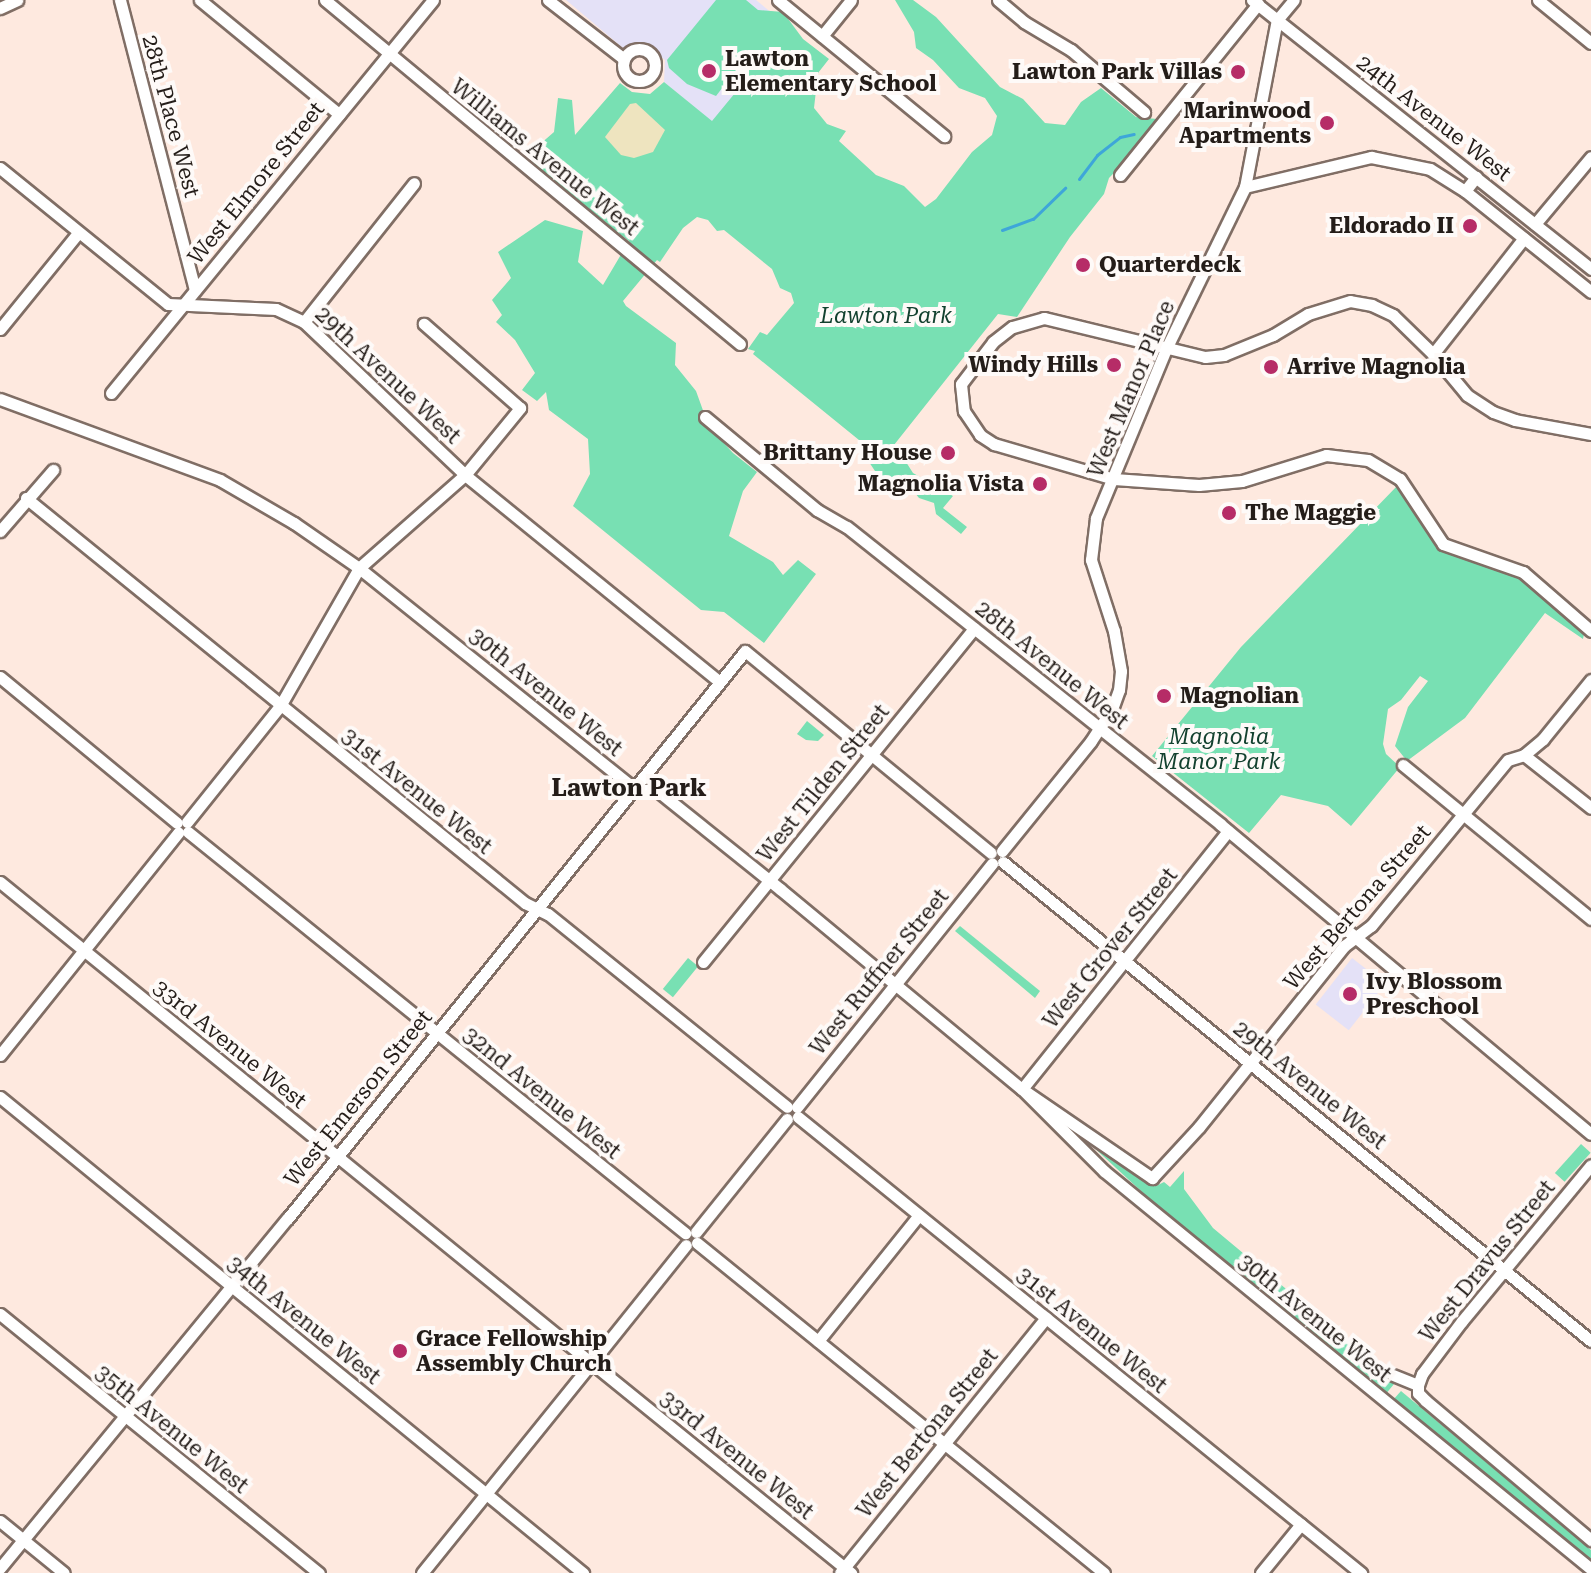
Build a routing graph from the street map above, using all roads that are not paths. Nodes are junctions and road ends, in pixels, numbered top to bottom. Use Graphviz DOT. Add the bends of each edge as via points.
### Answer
graph roads {
  1 [pos="17,0"];
  2 [pos="120,0"];
  3 [pos="200,0"];
  4 [pos="325,0"];
  5 [pos="433,0"];
  6 [pos="548,0"];
  7 [pos="778,0"];
  8 [pos="851,0"];
  9 [pos="998,0"];
  10 [pos="1294,0"];
  11 [pos="1538,0"];
  12 [pos="1255,2"];
  13 [pos="1,5"];
  14 [pos="1277,20"];
  15 [pos="822,36"];
  16 [pos="1591,43"];
  17 [pos="389,54"];
  18 [pos="624,59"];
  19 [pos="1144,112"];
  20 [pos="339,114"];
  21 [pos="944,136"];
  22 [pos="1591,157"];
  23 [pos="0,168"];
  24 [pos="1120,175"];
  25 [pos="1476,177"];
  26 [pos="414,183"];
  27 [pos="1245,187"];
  28 [pos="1465,191"];
  29 [pos="1535,224"];
  30 [pos="78,233"];
  31 [pos="1524,238"];
  32 [pos="1591,269"];
  33 [pos="195,289"];
  34 [pos="1591,292"];
  35 [pos="182,305"];
  36 [pos="304,322"];
  37 [pos="424,324"];
  38 [pos="0,329"];
  39 [pos="740,344"];
  40 [pos="1166,349"];
  41 [pos="1433,354"];
  42 [pos="111,393"];
  43 [pos="0,399"];
  44 [pos="705,417"];
  45 [pos="1591,434"];
  46 [pos="53,470"];
  47 [pos="465,475"];
  48 [pos="1114,479"];
  49 [pos="26,498"];
  50 [pos="0,531"];
  51 [pos="359,568"];
  52 [pos="974,628"];
  53 [pos="1591,631"];
  54 [pos="745,651"];
  55 [pos="0,677"];
  56 [pos="1591,680"];
  57 [pos="720,682"];
  58 [pos="280,706"];
  59 [pos="1099,728"];
  60 [pos="872,755"];
  61 [pos="1524,755"];
  62 [pos="1403,765"];
  63 [pos="634,788"];
  64 [pos="1591,808"];
  65 [pos="1462,815"];
  66 [pos="183,828"];
  67 [pos="1228,831"];
  68 [pos="997,858"];
  69 [pos="770,881"];
  70 [pos="0,882"];
  71 [pos="536,909"];
  72 [pos="1591,919"];
  73 [pos="1355,937"];
  74 [pos="83,951"];
  75 [pos="1124,961"];
  76 [pos="703,962"];
  77 [pos="894,984"];
  78 [pos="436,1032"];
  79 [pos="0,1055"];
  80 [pos="1251,1063"];
  81 [pos="1022,1089"];
  82 [pos="0,1097"];
  83 [pos="792,1112"];
  84 [pos="1591,1134"];
  85 [pos="338,1155"];
  86 [pos="1591,1165"];
  87 [pos="1162,1172"];
  88 [pos="919,1215"];
  89 [pos="691,1238"];
  90 [pos="1504,1269"];
  91 [pos="232,1286"];
  92 [pos="0,1314"];
  93 [pos="1046,1318"];
  94 [pos="818,1341"];
  95 [pos="1591,1341"];
  96 [pos="592,1363"];
  97 [pos="1393,1375"];
  98 [pos="1418,1385"];
  99 [pos="125,1418"];
  100 [pos="944,1444"];
  101 [pos="485,1494"];
  102 [pos="0,1521"];
  103 [pos="1301,1524"];
  104 [pos="23,1540"];
  105 [pos="1591,1540"];
  106 [pos="0,1568"];
  107 [pos="1591,1569"];
  108 [pos="845,1571"];
  109 [pos="64,1573"];
  110 [pos="319,1573"];
  111 [pos="422,1573"];
  112 [pos="583,1573"];
  113 [pos="1104,1573"];
  114 [pos="1261,1573"];
  115 [pos="1361,1573"];
  1 -- 13 [label="street"];
  2 -- 33 [label="street, 28th Place West"];
  3 -- 20 [label="street"];
  4 -- 17 [label="street, Williams Avenue West"];
  5 -- 17 [label="street, West Elmore Street"];
  6 -- 18 [label="street"];
  7 -- 15 [label="street"];
  8 -- 15 [label="street"];
  9 -- 19 [label="street" via="1071,50"];
  10 -- 14 [label="street"];
  11 -- 16 [label="street"];
  12 -- 14 [label="street, 24th Avenue West"];
  12 -- 24 [label="street"];
  14 -- 25 [label="street, 24th Avenue West"];
  14 -- 27 [label="street, West Manor Place"];
  15 -- 21 [label="street"];
  17 -- 20 [label="street, West Elmore Street"];
  17 -- 39 [label="street, Williams Avenue West"];
  20 -- 33 [label="street, West Elmore Street"];
  22 -- 29 [label="street"];
  23 -- 30 [label="street, 29th Avenue West"];
  25 -- 28 [label="street"];
  25 -- 29 [label="street, 24th Avenue West"];
  26 -- 36 [label="street"];
  27 -- 28 [label="street, 24th Avenue West" via="1371,157 1430,169"];
  27 -- 40 [label="street, West Manor Place"];
  28 -- 31 [label="street, 24th Avenue West"];
  29 -- 32 [label="street, 24th Avenue West"];
  30 -- 35 [label="street, 29th Avenue West" via="168,304"];
  30 -- 38 [label="street"];
  31 -- 34 [label="street, 24th Avenue West"];
  31 -- 41 [label="street"];
  33 -- 35 [label="street, West Elmore Street"];
  35 -- 36 [label="street, 29th Avenue West" via="276,309"];
  35 -- 42 [label="street, West Elmore Street"];
  36 -- 47 [label="street, 29th Avenue West"];
  37 -- 47 [label="street" via="520,408"];
  40 -- 41 [label="street" via="1224,355 1308,314 1350,301 1393,315"];
  40 -- 48 [label="street, West Manor Place"];
  40 -- 48 [label="street" via="1044,318 1026,322 993,342 961,384 964,411 980,435 994,444"];
  41 -- 45 [label="street" via="1467,395 1493,412"];
  43 -- 51 [label="street, 30th Avenue West" via="220,480"];
  44 -- 52 [label="street, 28th Avenue West" via="817,510 847,527"];
  46 -- 49 [label="street"];
  47 -- 51 [label="street"];
  47 -- 57 [label="street, 29th Avenue West"];
  48 -- 53 [label="street" via="1199,485 1242,481 1326,455 1368,460 1400,479 1443,544 1523,572"];
  48 -- 59 [label="street, West Manor Place" via="1090,542 1093,575 1114,631 1121,671 1112,709"];
  49 -- 50 [label="street"];
  49 -- 58 [label="street, 31st Avenue West"];
  51 -- 58 [label="street"];
  51 -- 63 [label="street, 30th Avenue West"];
  52 -- 59 [label="street, 28th Avenue West"];
  52 -- 60 [label="street, West Tilden Street"];
  54 -- 57 [label="street, West Emerson Street"];
  54 -- 60 [label="street, 29th Avenue West"];
  55 -- 66 [label="street, 32nd Avenue West"];
  56 -- 61 [label="street, West Bertona Street"];
  57 -- 63 [label="street, West Emerson Street"];
  58 -- 66 [label="street"];
  58 -- 71 [label="street, 31st Avenue West"];
  59 -- 67 [label="street, 28th Avenue West"];
  59 -- 68 [label="street, West Ruffner Street"];
  60 -- 68 [label="street, 29th Avenue West"];
  60 -- 69 [label="street, West Tilden Street"];
  61 -- 64 [label="street"];
  61 -- 65 [label="street, West Bertona Street" via="1508,760"];
  62 -- 65 [label="street"];
  63 -- 69 [label="street, 30th Avenue West" via="659,792"];
  63 -- 71 [label="street, West Emerson Street"];
  65 -- 72 [label="street"];
  65 -- 73 [label="street, West Bertona Street" via="1371,926"];
  66 -- 74 [label="street"];
  66 -- 78 [label="street, 32nd Avenue West"];
  67 -- 73 [label="street, 28th Avenue West"];
  67 -- 75 [label="street, West Grover Street"];
  68 -- 75 [label="street, 29th Avenue West"];
  68 -- 77 [label="street, West Ruffner Street"];
  69 -- 76 [label="street, West Tilden Street"];
  69 -- 77 [label="street, 30th Avenue West"];
  70 -- 74 [label="street, 33rd Avenue West"];
  71 -- 78 [label="street, West Emerson Street"];
  71 -- 83 [label="street, 31st Avenue West"];
  73 -- 80 [label="street, West Bertona Street"];
  73 -- 84 [label="street, 28th Avenue West"];
  74 -- 79 [label="street"];
  74 -- 85 [label="street, 33rd Avenue West"];
  75 -- 80 [label="street, 29th Avenue West"];
  75 -- 81 [label="street, West Grover Street"];
  77 -- 81 [label="street, 30th Avenue West"];
  77 -- 83 [label="street, West Ruffner Street"];
  78 -- 85 [label="street, West Emerson Street"];
  78 -- 89 [label="street, 32nd Avenue West"];
  80 -- 87 [label="street, West Bertona Street"];
  80 -- 90 [label="street, 29th Avenue West"];
  81 -- 87 [label="street, 30th Avenue West" via="1152,1178"];
  81 -- 107 [label="street, 30th Avenue West" via="1104,1171"];
  82 -- 91 [label="street, 34th Avenue West"];
  83 -- 88 [label="street, 31st Avenue West"];
  83 -- 89 [label="street, West Ruffner Street"];
  85 -- 91 [label="street, West Emerson Street"];
  85 -- 96 [label="street, 33rd Avenue West"];
  86 -- 90 [label="street, West Dravus Street"];
  88 -- 93 [label="street, 31st Avenue West"];
  88 -- 94 [label="street"];
  89 -- 94 [label="street, 32nd Avenue West"];
  89 -- 96 [label="street, West Ruffner Street"];
  90 -- 95 [label="street, 29th Avenue West"];
  90 -- 98 [label="street, West Dravus Street"];
  91 -- 99 [label="street, West Emerson Street"];
  91 -- 101 [label="street, 34th Avenue West"];
  92 -- 99 [label="street, 35th Avenue West"];
  93 -- 100 [label="street, West Bertona Street"];
  93 -- 103 [label="street, 31st Avenue West"];
  94 -- 100 [label="street, 32nd Avenue West"];
  96 -- 101 [label="street, West Ruffner Street"];
  96 -- 108 [label="street, 33rd Avenue West"];
  97 -- 98 [label="street, 30th Avenue West"];
  98 -- 105 [label="street, 30th Avenue West" via="1426,1401"];
  99 -- 104 [label="street, West Emerson Street"];
  99 -- 110 [label="street, 35th Avenue West"];
  100 -- 108 [label="street, West Bertona Street"];
  100 -- 113 [label="street, 32nd Avenue West"];
  101 -- 111 [label="street, West Ruffner Street"];
  101 -- 112 [label="street, 34th Avenue West"];
  102 -- 104 [label="street"];
  103 -- 114 [label="street"];
  103 -- 115 [label="street, 31st Avenue West"];
  104 -- 106 [label="street, West Emerson Street"];
  104 -- 109 [label="street"];
}
